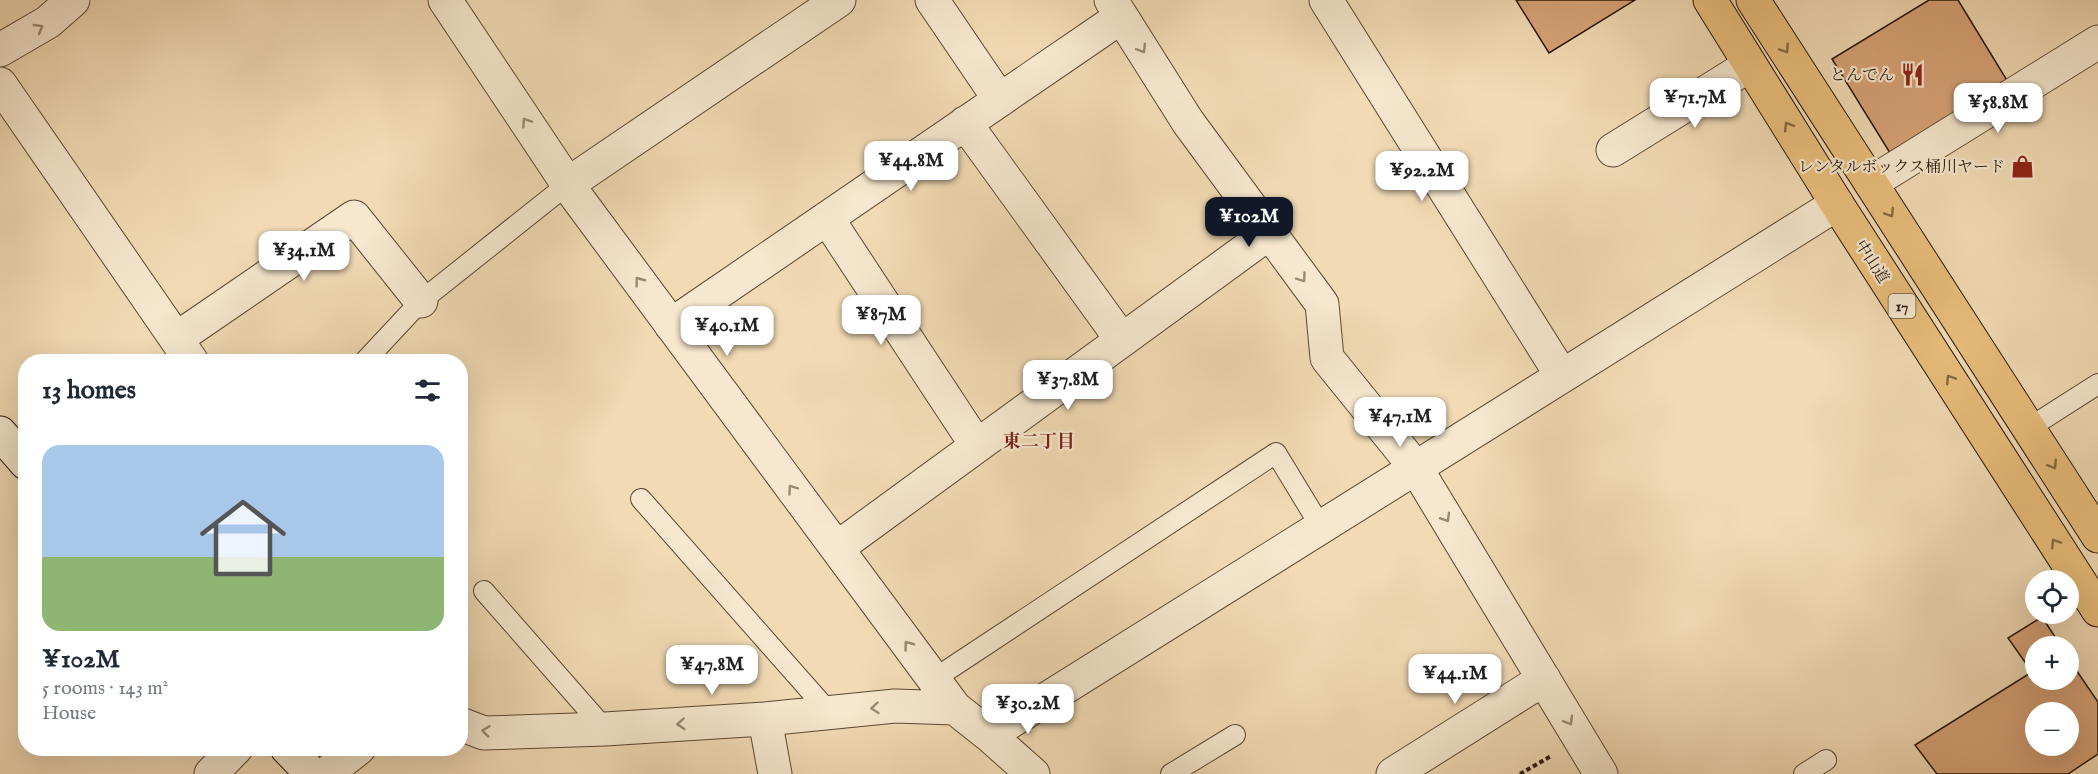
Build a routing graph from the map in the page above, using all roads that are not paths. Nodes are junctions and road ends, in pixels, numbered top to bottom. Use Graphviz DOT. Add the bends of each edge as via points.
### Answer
graph roads {
  1 [pos="73,0"];
  2 [pos="445,0"];
  3 [pos="839,0"];
  4 [pos="932,0"];
  5 [pos="1326,0"];
  6 [pos="1710,0"];
  7 [pos="1753,0"];
  8 [pos="1116,8"];
  9 [pos="2098,42"];
  10 [pos="0,50"];
  11 [pos="1750,65"];
  12 [pos="0,84"];
  13 [pos="1000,100"];
  14 [pos="965,123"];
  15 [pos="1613,150"];
  16 [pos="1871,183"];
  17 [pos="567,184"];
  18 [pos="1837,204"];
  19 [pos="827,218"];
  20 [pos="1269,233"];
  21 [pos="421,301"];
  22 [pos="671,325"];
  23 [pos="1122,340"];
  24 [pos="184,350"];
  25 [pos="371,354"];
  26 [pos="1562,376"];
  27 [pos="2098,384"];
  28 [pos="2029,428"];
  29 [pos="0,433"];
  30 [pos="977,446"];
  31 [pos="18,454"];
  32 [pos="1416,468"];
  33 [pos="641,499"];
  34 [pos="1321,527"];
  35 [pos="2098,536"];
  36 [pos="837,548"];
  37 [pos="484,591"];
  38 [pos="2098,610"];
  39 [pos="934,680"];
  40 [pos="1544,680"];
  41 [pos="954,708"];
  42 [pos="829,712"];
  43 [pos="765,718"];
  44 [pos="468,727"];
  45 [pos="605,729"];
  46 [pos="989,735"];
  47 [pos="1235,735"];
  48 [pos="228,756"];
  49 [pos="295,756"];
  50 [pos="349,756"];
  51 [pos="1827,760"];
  52 [pos="211,774"];
  53 [pos="312,774"];
  54 [pos="326,774"];
  55 [pos="775,774"];
  56 [pos="1033,774"];
  57 [pos="1171,774"];
  58 [pos="1393,774"];
  59 [pos="1601,774"];
  60 [pos="1804,774"];
  10 -- 1 [label="street, one-way" via="48,22"];
  17 -- 2 [label="street, one-way"];
  3 -- 17 [label="street"];
  4 -- 13 [label="street"];
  5 -- 26 [label="street"];
  6 -- 11 [label="highway, 中山道 / 17"];
  7 -- 16 [label="highway, 17, one-way"];
  8 -- 13 [label="street"];
  8 -- 20 [label="street, one-way" via="1188,122"];
  9 -- 16 [label="street"];
  11 -- 15 [label="street"];
  18 -- 11 [label="highway, 中山道 / 17, one-way"];
  12 -- 24 [label="street"];
  13 -- 14 [label="street"];
  14 -- 19 [label="street"];
  14 -- 23 [label="street"];
  16 -- 28 [label="highway, 17, one-way"];
  17 -- 21 [label="lane"];
  22 -- 17 [label="street, one-way"];
  18 -- 26 [label="street"];
  38 -- 18 [label="highway, 中山道 / 17, one-way"];
  19 -- 22 [label="street"];
  19 -- 30 [label="street"];
  20 -- 23 [label="street"];
  20 -- 32 [label="street, one-way" via="1322,304 1327,358"];
  21 -- 24 [label="street" via="354,217"];
  21 -- 25 [label="lane"];
  36 -- 22 [label="street, one-way"];
  23 -- 30 [label="street"];
  26 -- 32 [label="street"];
  27 -- 28 [label="lane"];
  28 -- 35 [label="highway, 17, one-way"];
  29 -- 31 [label="street"];
  30 -- 36 [label="street"];
  32 -- 34 [label="street"];
  32 -- 40 [label="street, one-way"];
  33 -- 42 [label="lane"];
  34 -- 39 [label="lane" via="1276,453"];
  34 -- 46 [label="street"];
  39 -- 36 [label="street, one-way"];
  37 -- 45 [label="lane"];
  39 -- 41 [label="street"];
  40 -- 58 [label="street"];
  40 -- 59 [label="street, one-way"];
  41 -- 42 [label="street, one-way" via="895,706"];
  41 -- 46 [label="street"];
  42 -- 43 [label="street"];
  43 -- 45 [label="street, one-way"];
  43 -- 55 [label="street"];
  45 -- 44 [label="street, one-way" via="484,733"];
  46 -- 56 [label="street"];
  47 -- 57 [label="lane"];
  48 -- 52 [label="street"];
  49 -- 53 [label="street"];
  50 -- 54 [label="street"];
  51 -- 60 [label="lane"];
}
